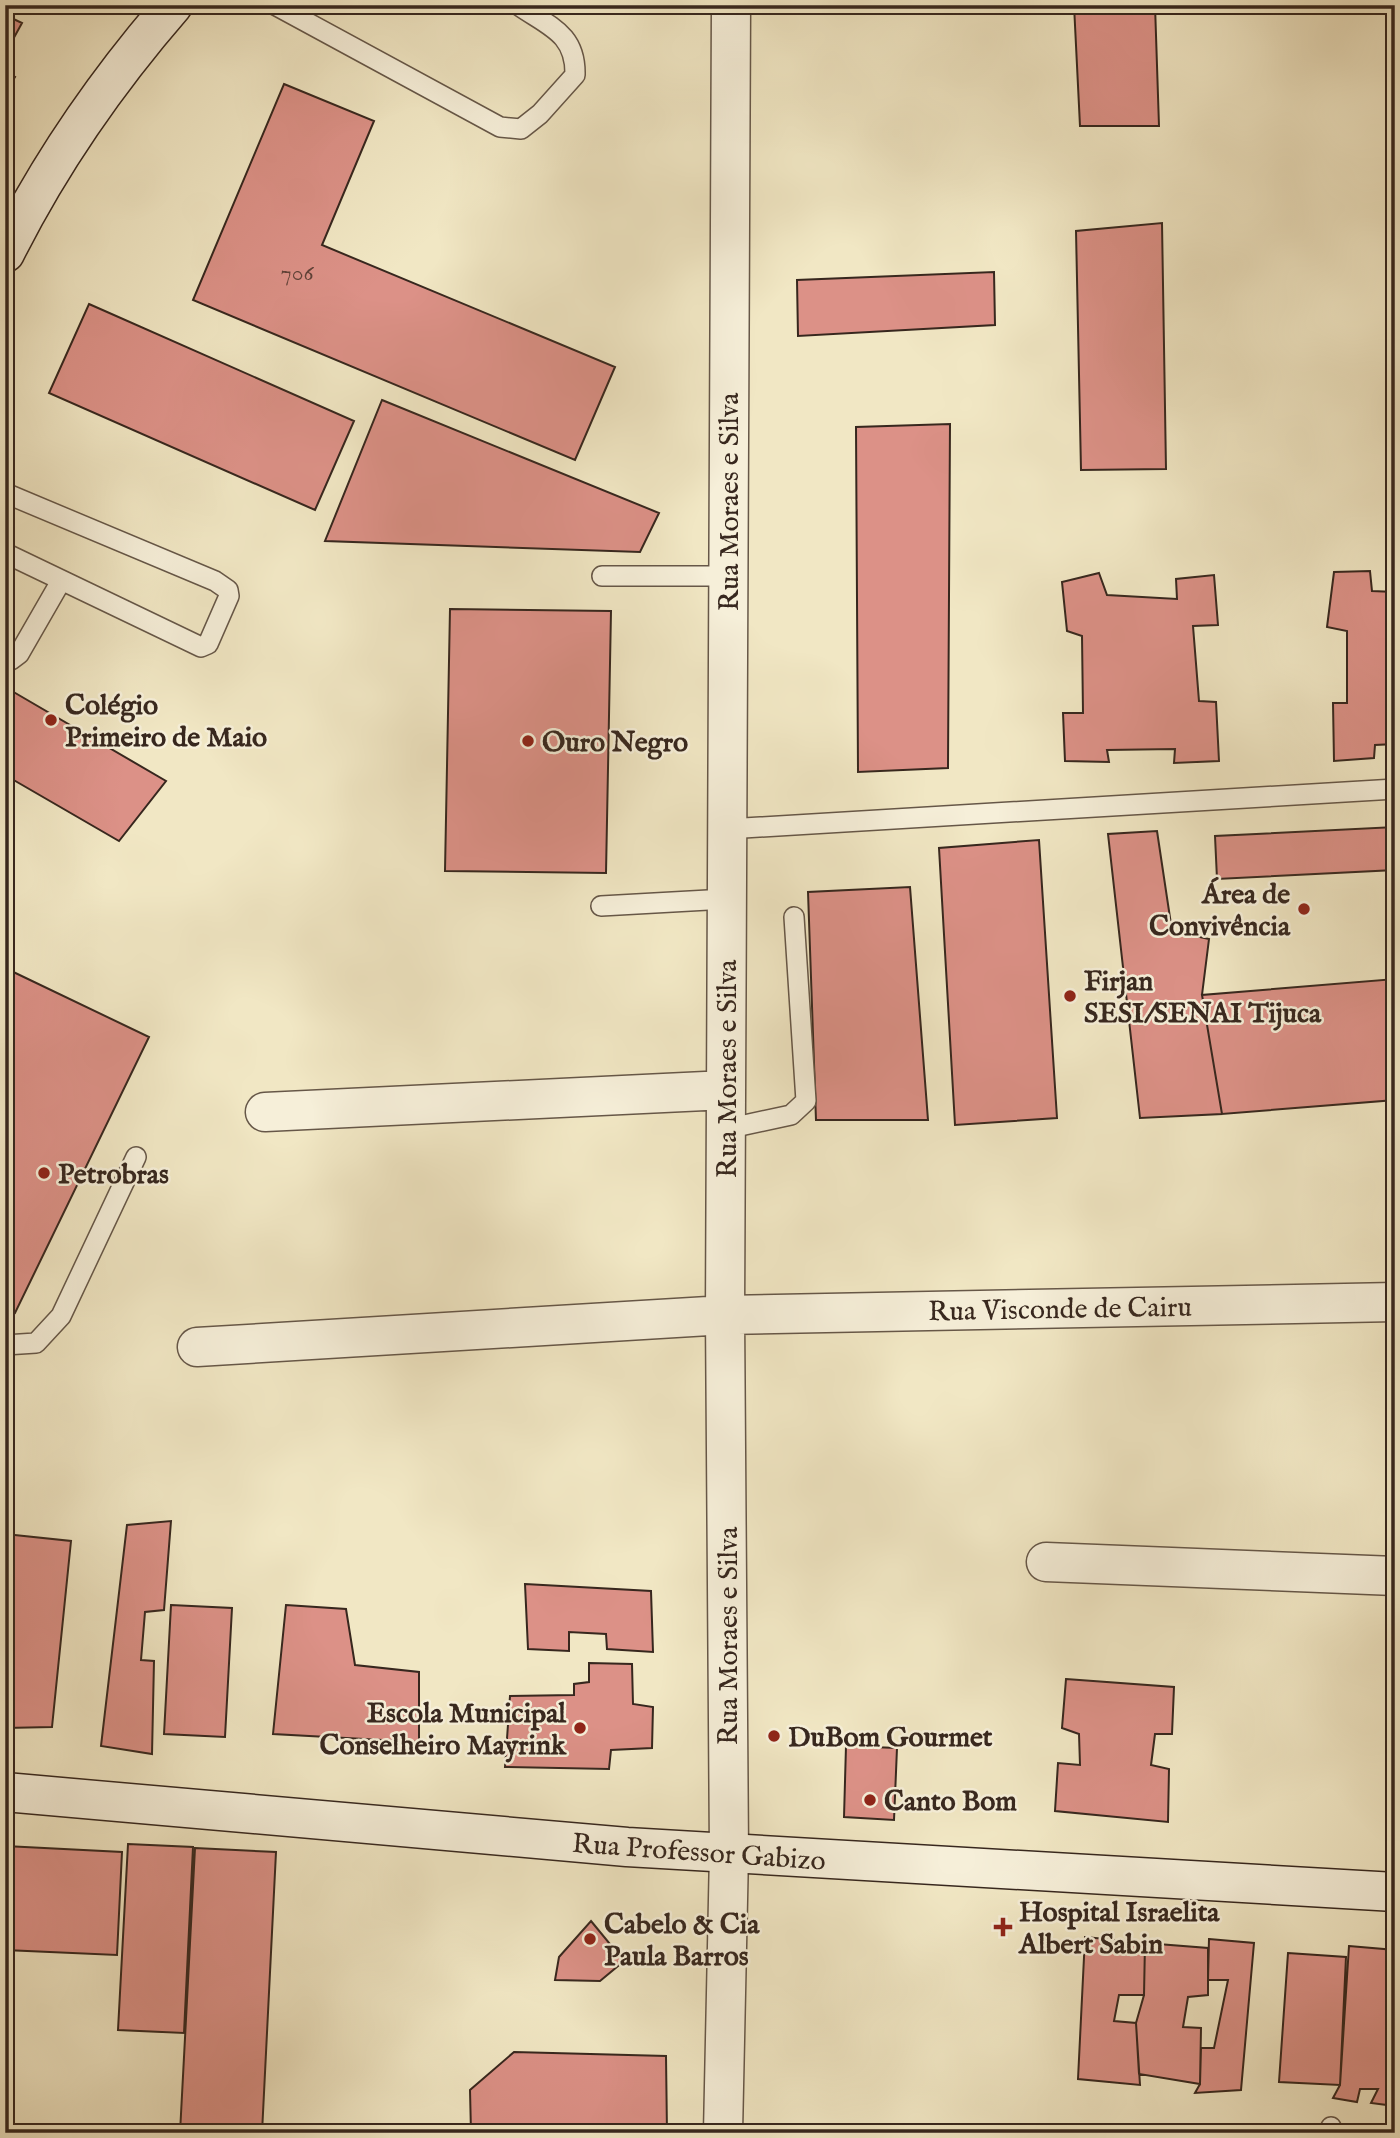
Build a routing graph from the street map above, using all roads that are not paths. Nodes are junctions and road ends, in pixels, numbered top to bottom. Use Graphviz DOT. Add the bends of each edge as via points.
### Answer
graph roads {
  1 [pos="173,5"];
  2 [pos="275,5"];
  3 [pos="518,5"];
  4 [pos="731,5"];
  5 [pos="5,253"];
  6 [pos="5,493"];
  7 [pos="5,553"];
  8 [pos="602,576"];
  9 [pos="728,576"];
  10 [pos="61,581"];
  11 [pos="5,659"];
  12 [pos="1395,789"];
  13 [pos="727,829"];
  14 [pos="726,898"];
  15 [pos="601,906"];
  16 [pos="794,917"];
  17 [pos="726,1090"];
  18 [pos="265,1112"];
  19 [pos="726,1129"];
  20 [pos="136,1157"];
  21 [pos="1395,1302"];
  22 [pos="725,1315"];
  23 [pos="5,1345"];
  24 [pos="197,1347"];
  25 [pos="1046,1562"];
  26 [pos="1395,1576"];
  27 [pos="5,1792"];
  28 [pos="729,1853"];
  29 [pos="1395,1892"];
  30 [pos="723,2133"];
  1 -- 5 [label="street" via="70,137"];
  2 -- 3 [label="lane" via="500,127 521,128 575,75 576,58 568,39"];
  4 -- 9 [label="street, Rua Moraes e Silva"];
  6 -- 10 [label="lane" via="215,582 228,590 229,596 208,644 201,648"];
  7 -- 10 [label="lane"];
  8 -- 9 [label="lane"];
  9 -- 13 [label="street, Rua Moraes e Silva"];
  10 -- 11 [label="lane" via="19,654"];
  12 -- 13 [label="lane"];
  13 -- 14 [label="street, Rua Moraes e Silva"];
  14 -- 15 [label="lane"];
  14 -- 17 [label="street, Rua Moraes e Silva"];
  16 -- 19 [label="lane" via="806,1101 791,1115"];
  17 -- 18 [label="street"];
  17 -- 19 [label="street, Rua Moraes e Silva"];
  19 -- 22 [label="street, Rua Moraes e Silva"];
  20 -- 23 [label="lane" via="61,1316 36,1343"];
  21 -- 22 [label="street, Rua Visconde de Cairu"];
  22 -- 24 [label="street, Rua Visconde de Cairu"];
  22 -- 28 [label="street, Rua Moraes e Silva"];
  25 -- 26 [label="street"];
  27 -- 28 [label="street, Rua Professor Gabizo"];
  28 -- 29 [label="street, Rua Professor Gabizo"];
  28 -- 30 [label="street, Rua Moraes e Silva"];
}
